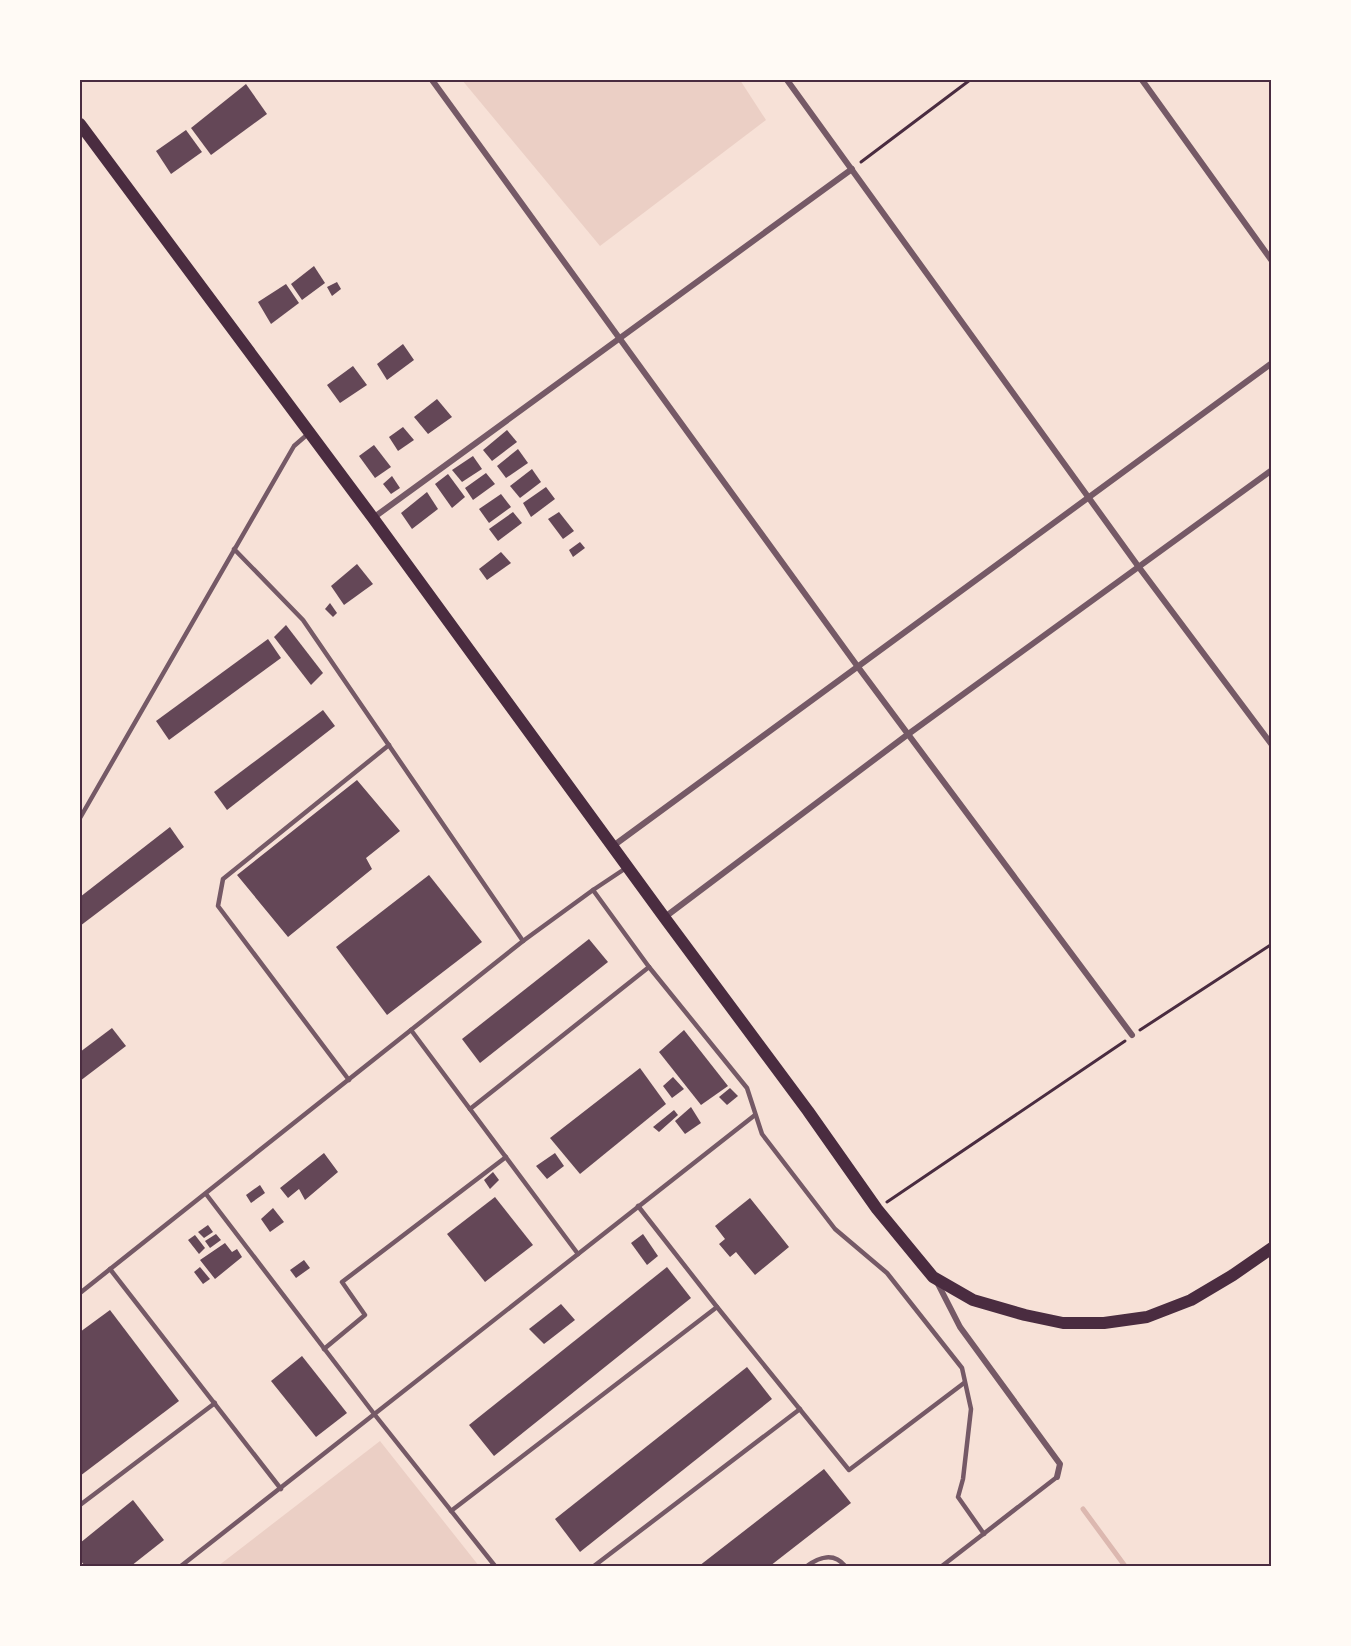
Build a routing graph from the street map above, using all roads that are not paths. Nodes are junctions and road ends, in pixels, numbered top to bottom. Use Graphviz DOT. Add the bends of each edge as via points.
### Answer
graph roads {
  1 [pos="432,80"];
  2 [pos="787,80"];
  3 [pos="1142,80"];
  4 [pos="80,124"];
  5 [pos="852,169"];
  6 [pos="1272,261"];
  7 [pos="620,337"];
  8 [pos="1272,363"];
  9 [pos="309,433"];
  10 [pos="1272,470"];
  11 [pos="1089,498"];
  12 [pos="373,518"];
  13 [pos="234,549"];
  14 [pos="1138,566"];
  15 [pos="858,667"];
  16 [pos="908,735"];
  17 [pos="389,745"];
  18 [pos="1272,745"];
  19 [pos="80,818"];
  20 [pos="612,847"];
  21 [pos="627,867"];
  22 [pos="593,890"];
  23 [pos="664,917"];
  24 [pos="523,941"];
  25 [pos="649,967"];
  26 [pos="411,1030"];
  27 [pos="1132,1035"];
  28 [pos="349,1080"];
  29 [pos="470,1109"];
  30 [pos="755,1115"];
  31 [pos="506,1157"];
  32 [pos="206,1194"];
  33 [pos="638,1206"];
  34 [pos="1272,1248"];
  35 [pos="578,1254"];
  36 [pos="110,1269"];
  37 [pos="933,1276"];
  38 [pos="80,1293"];
  39 [pos="717,1307"];
  40 [pos="324,1349"];
  41 [pos="964,1383"];
  42 [pos="215,1403"];
  43 [pos="800,1409"];
  44 [pos="375,1415"];
  45 [pos="1057,1478"];
  46 [pos="281,1488"];
  47 [pos="80,1505"];
  48 [pos="451,1510"];
  49 [pos="984,1534"];
  50 [pos="181,1566"];
  51 [pos="495,1566"];
  52 [pos="594,1566"];
  53 [pos="807,1566"];
  54 [pos="845,1566"];
  55 [pos="942,1566"];
  1 -- 7 [label="street"];
  2 -- 5 [label="street"];
  3 -- 6 [label="street"];
  4 -- 9 [label="main road"];
  5 -- 7 [label="street"];
  5 -- 11 [label="street"];
  7 -- 12 [label="street"];
  7 -- 15 [label="street"];
  8 -- 11 [label="street"];
  9 -- 12 [label="main road"];
  9 -- 13 [label="lane" via="294,446"];
  10 -- 14 [label="street"];
  11 -- 14 [label="street"];
  11 -- 15 [label="street"];
  12 -- 20 [label="main road"];
  13 -- 17 [label="lane" via="303,620"];
  13 -- 19 [label="lane"];
  14 -- 16 [label="street"];
  14 -- 18 [label="street"];
  15 -- 16 [label="street"];
  15 -- 20 [label="street"];
  16 -- 23 [label="street"];
  16 -- 27 [label="street"];
  17 -- 24 [label="lane"];
  17 -- 28 [label="lane" via="223,879 218,906"];
  20 -- 21 [label="main road"];
  21 -- 22 [label="lane"];
  21 -- 23 [label="main road"];
  22 -- 24 [label="lane"];
  22 -- 25 [label="lane"];
  23 -- 37 [label="main road" via="877,1209"];
  24 -- 26 [label="lane"];
  25 -- 29 [label="lane"];
  25 -- 30 [label="lane" via="747,1088"];
  26 -- 28 [label="lane"];
  26 -- 29 [label="lane"];
  28 -- 32 [label="lane"];
  29 -- 31 [label="lane"];
  30 -- 33 [label="lane"];
  30 -- 41 [label="lane" via="762,1134 835,1229 887,1273 962,1368"];
  31 -- 35 [label="lane"];
  31 -- 40 [label="lane" via="342,1282 365,1315"];
  32 -- 36 [label="lane"];
  32 -- 40 [label="lane"];
  33 -- 35 [label="lane"];
  33 -- 39 [label="lane"];
  34 -- 37 [label="main road" via="1191,1300 1147,1317 1104,1323 1063,1323 1025,1315 973,1300"];
  35 -- 44 [label="lane"];
  36 -- 38 [label="lane"];
  36 -- 42 [label="lane"];
  37 -- 45 [label="street" via="960,1327 1060,1464"];
  39 -- 43 [label="lane"];
  39 -- 48 [label="lane"];
  40 -- 44 [label="lane"];
  41 -- 43 [label="lane" via="849,1470"];
  41 -- 49 [label="lane" via="970,1409 958,1497"];
  42 -- 46 [label="lane"];
  42 -- 47 [label="lane"];
  43 -- 52 [label="lane"];
  44 -- 46 [label="lane"];
  44 -- 48 [label="lane"];
  45 -- 49 [label="lane"];
  46 -- 50 [label="lane"];
  48 -- 51 [label="lane"];
  49 -- 55 [label="lane"];
  53 -- 54 [label="lane" via="829,1557"];
}
